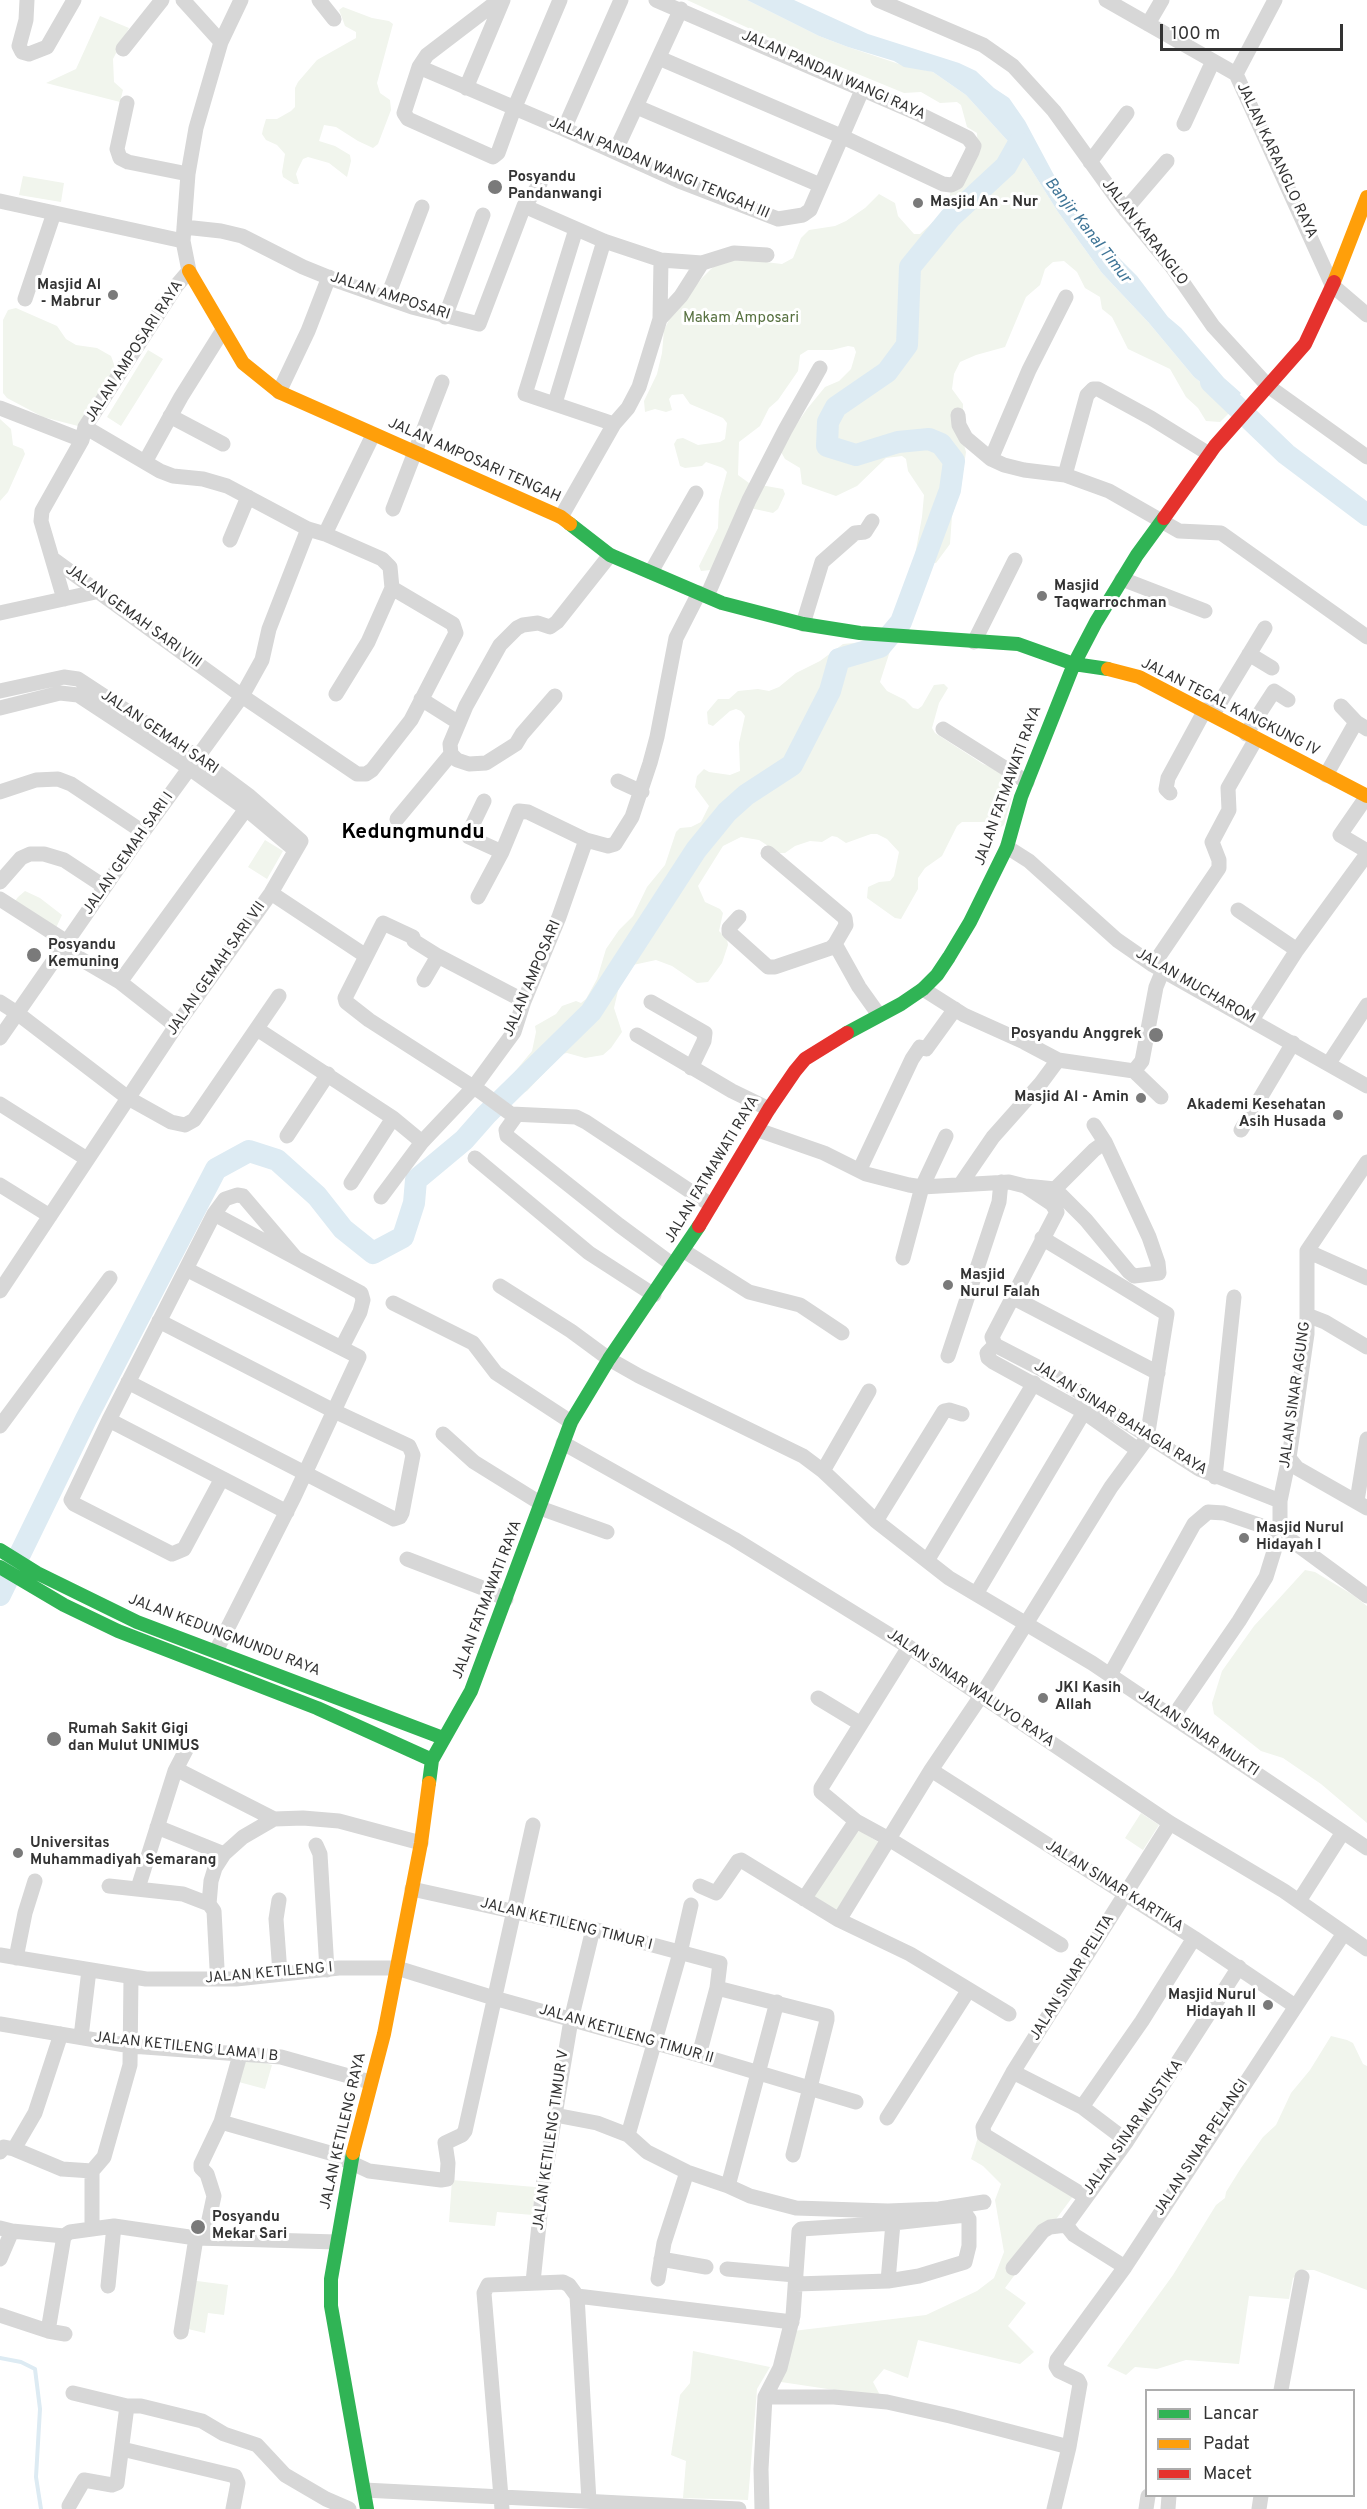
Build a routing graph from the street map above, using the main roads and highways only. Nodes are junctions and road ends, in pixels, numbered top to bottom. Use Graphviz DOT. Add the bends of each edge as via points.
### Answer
graph roads {
  1 [pos="1367,197"];
  2 [pos="189,271"];
  3 [pos="974,642"];
  4 [pos="1074,664"];
  5 [pos="1367,796"];
  6 [pos="0,1550"];
  7 [pos="0,1567"];
  8 [pos="142,1624"];
  9 [pos="136,1638"];
  10 [pos="213,1658"];
  11 [pos="324,1692"];
  12 [pos="317,1708"];
  13 [pos="443,1738"];
  14 [pos="432,1760"];
  15 [pos="367,2509"];
  1 -- 4 [label="main road, JALAN FATMAWATI RAYA" via="1349,248 1305,344 1212,450 1122,579"];
  2 -- 3 [label="main road, JALAN AMPOSARI TENGAH" via="243,363 279,392 561,517 610,555 749,611 802,624"];
  3 -- 4 [label="main road, JALAN TEGAL KANGKUNG IV" via="1023,645"];
  4 -- 5 [label="main road, JALAN TEGAL KANGKUNG IV" via="1139,677"];
  4 -- 13 [label="main road, JALAN FATMAWATI RAYA" via="1027,782 1007,847 937,975 923,989 805,1059 769,1109 684,1251 609,1359 571,1422 471,1691"];
  6 -- 8 [label="main road, JALAN KEDUNGMUNDU RAYA" via="37,1574"];
  7 -- 9 [label="main road, JALAN KEDUNGMUNDU RAYA" via="64,1605"];
  8 -- 9 [label="main road"];
  8 -- 10 [label="main road, JALAN KEDUNGMUNDU RAYA"];
  9 -- 10 [label="main road, JALAN KEDUNGMUNDU RAYA"];
  10 -- 11 [label="main road, JALAN KEDUNGMUNDU RAYA"];
  10 -- 12 [label="main road, JALAN KEDUNGMUNDU RAYA"];
  11 -- 12 [label="main road"];
  11 -- 13 [label="main road, JALAN KEDUNGMUNDU RAYA"];
  12 -- 14 [label="main road, JALAN KEDUNGMUNDU RAYA"];
  13 -- 14 [label="main road, JALAN FATMAWATI RAYA"];
  14 -- 15 [label="main road, JALAN KETILENG RAYA" via="421,1843 384,2034 350,2164 331,2279 331,2306"];
}
